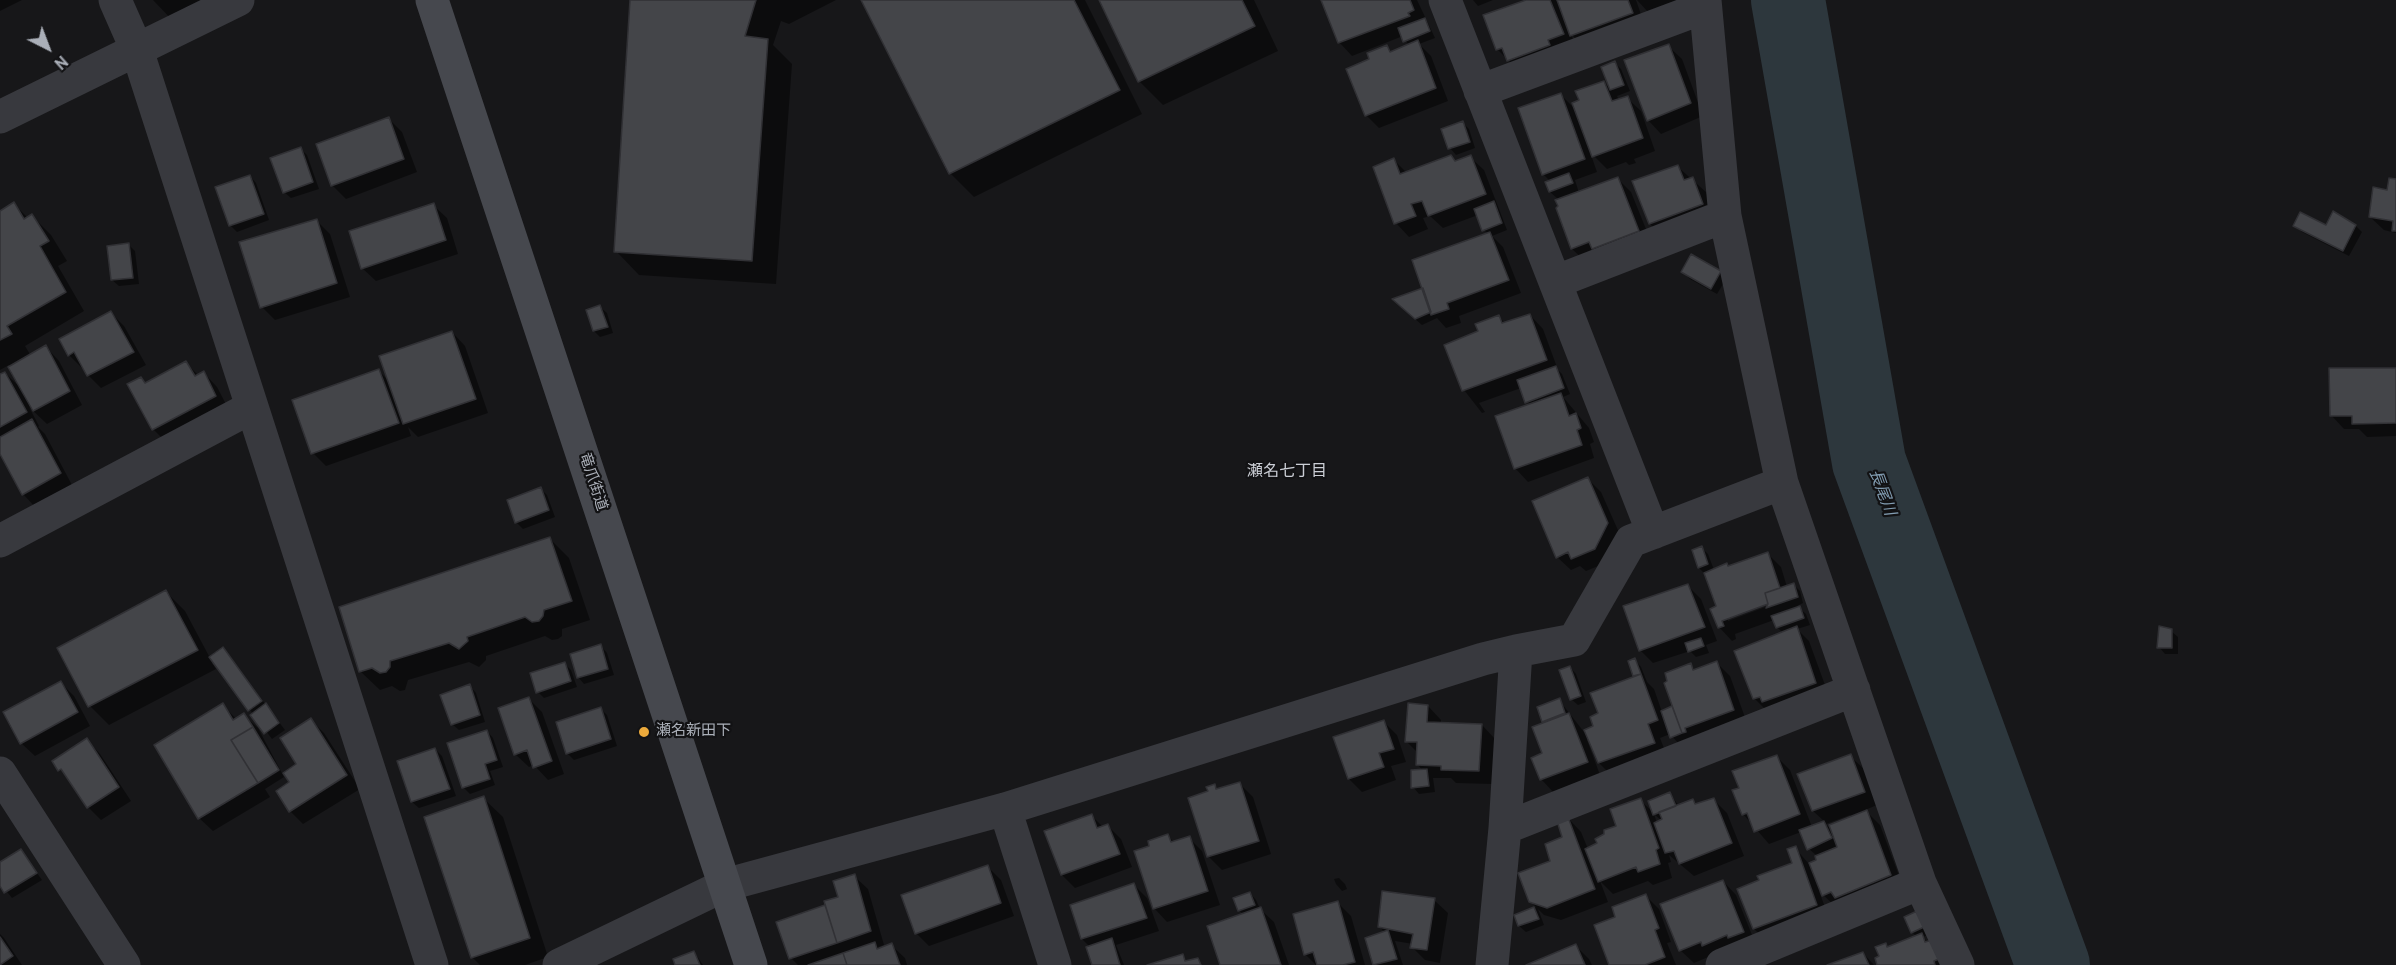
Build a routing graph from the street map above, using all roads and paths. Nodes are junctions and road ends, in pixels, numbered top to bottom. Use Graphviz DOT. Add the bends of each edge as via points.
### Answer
graph roads {
  1 [pos="115,0"];
  2 [pos="238,0"];
  3 [pos="432,0"];
  4 [pos="1445,0"];
  5 [pos="1705,4"];
  6 [pos="137,50"];
  7 [pos="1480,91"];
  8 [pos="0,117"];
  9 [pos="1725,216"];
  10 [pos="1555,282"];
  11 [pos="252,407"];
  12 [pos="1782,483"];
  13 [pos="1653,533"];
  14 [pos="0,542"];
  15 [pos="1516,651"];
  16 [pos="1854,690"];
  17 [pos="0,772"];
  18 [pos="1005,809"];
  19 [pos="1505,828"];
  20 [pos="1920,884"];
  21 [pos="725,885"];
  22 [pos="1487,963"];
  23 [pos="124,965"];
  24 [pos="432,965"];
  25 [pos="559,965"];
  26 [pos="751,965"];
  27 [pos="1055,965"];
  28 [pos="1722,965"];
  29 [pos="1958,965"];
  1 -- 6 [label="street"];
  2 -- 6 [label="street"];
  3 -- 21 [label="main road, 竜爪街道"];
  4 -- 7 [label="street"];
  5 -- 7 [label="street"];
  5 -- 9 [label="street"];
  6 -- 8 [label="street"];
  6 -- 11 [label="street"];
  7 -- 10 [label="street"];
  9 -- 10 [label="street"];
  9 -- 12 [label="street"];
  10 -- 13 [label="street"];
  11 -- 14 [label="street"];
  11 -- 24 [label="street"];
  12 -- 13 [label="street"];
  12 -- 16 [label="street"];
  13 -- 15 [label="street" via="1631,541 1574,640"];
  15 -- 18 [label="street"];
  15 -- 19 [label="street"];
  16 -- 19 [label="street"];
  16 -- 20 [label="street"];
  17 -- 23 [label="street"];
  18 -- 21 [label="street"];
  18 -- 27 [label="street"];
  19 -- 22 [label="street"];
  20 -- 28 [label="street"];
  20 -- 29 [label="street"];
  21 -- 25 [label="street"];
  21 -- 26 [label="main road, 竜爪街道"];
}
